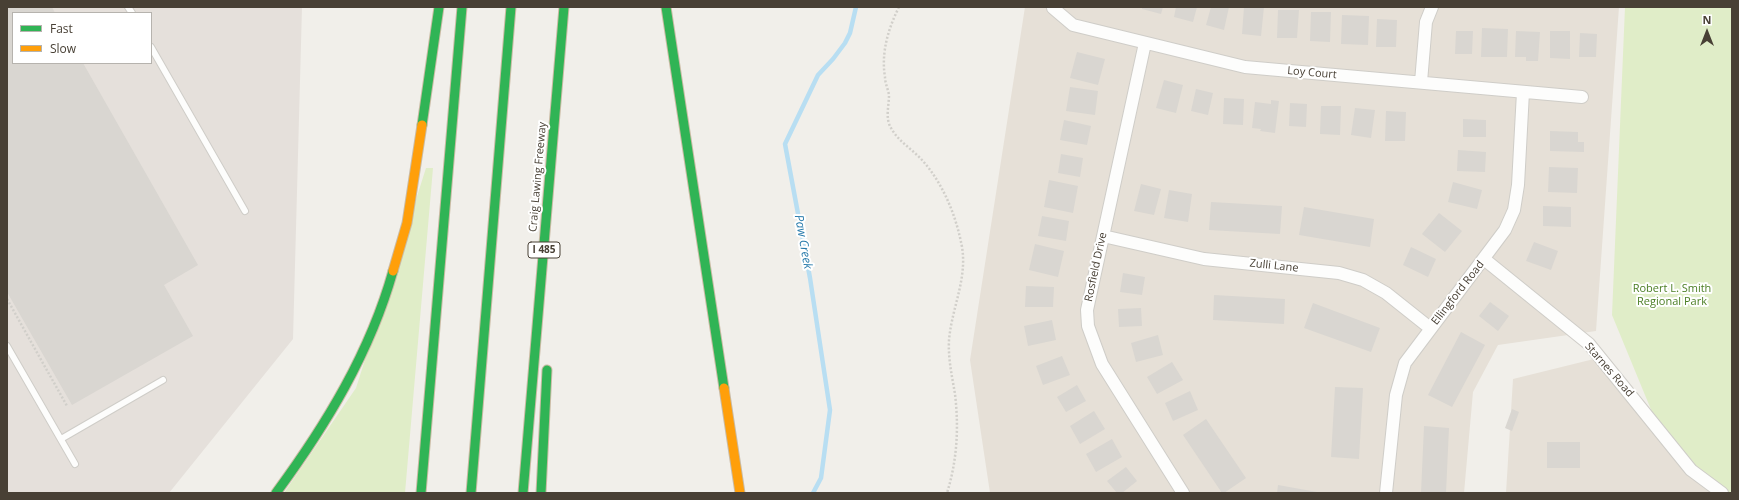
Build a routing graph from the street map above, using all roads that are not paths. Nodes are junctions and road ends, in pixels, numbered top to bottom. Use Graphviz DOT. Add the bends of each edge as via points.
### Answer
graph roads {
  1 [pos="439,7"];
  2 [pos="462,7"];
  3 [pos="511,7"];
  4 [pos="564,7"];
  5 [pos="666,7"];
  6 [pos="1432,7"];
  7 [pos="1053,8"];
  8 [pos="1145,43"];
  9 [pos="152,49"];
  10 [pos="1421,82"];
  11 [pos="1523,92"];
  12 [pos="1582,97"];
  13 [pos="554,130"];
  14 [pos="245,211"];
  15 [pos="1103,236"];
  16 [pos="1484,259"];
  17 [pos="549,296"];
  18 [pos="1430,328"];
  19 [pos="7,346"];
  20 [pos="547,360"];
  21 [pos="163,380"];
  22 [pos="61,439"];
  23 [pos="75,464"];
  24 [pos="276,493"];
  25 [pos="421,493"];
  26 [pos="471,493"];
  27 [pos="523,493"];
  28 [pos="541,493"];
  29 [pos="740,493"];
  30 [pos="1183,493"];
  31 [pos="1386,493"];
  32 [pos="1722,493"];
  1 -- 24 [label="highway" via="407,223 377,322 356,367 311,444"];
  2 -- 25 [label="highway"];
  3 -- 26 [label="highway"];
  4 -- 13 [label="highway, Craig Lawing Freeway / I 485"];
  5 -- 29 [label="highway"];
  6 -- 10 [label="street" via="1426,22"];
  7 -- 8 [label="street, Loy Court" via="1073,25"];
  8 -- 10 [label="street, Loy Court" via="1245,67"];
  8 -- 15 [label="street, Rosfield Drive"];
  9 -- 14 [label="lane"];
  10 -- 11 [label="street, Loy Court"];
  11 -- 12 [label="street, Loy Court"];
  11 -- 16 [label="street, Ellingford Road" via="1518,185 1514,210 1505,230"];
  13 -- 17 [label="highway"];
  13 -- 27 [label="highway, Craig Lawing Freeway / I 485"];
  15 -- 18 [label="street, Zulli Lane" via="1204,259 1339,272 1386,292"];
  15 -- 30 [label="street, Rosfield Drive" via="1087,310 1088,326 1102,364"];
  16 -- 18 [label="street, Ellingford Road"];
  16 -- 32 [label="street, Starnes Road" via="1589,344 1691,470"];
  18 -- 31 [label="street, Ellingford Road" via="1405,363 1399,377"];
  19 -- 22 [label="lane"];
  20 -- 28 [label="highway"];
  21 -- 22 [label="lane"];
  22 -- 23 [label="lane"];
}
